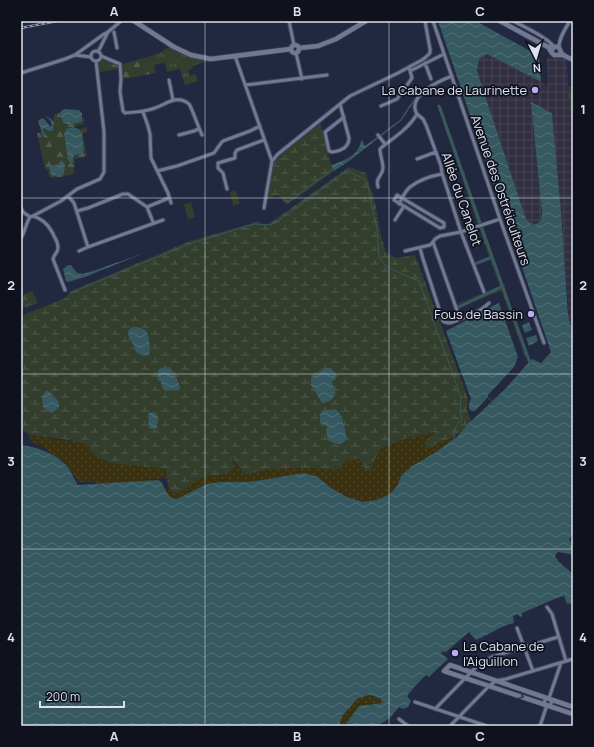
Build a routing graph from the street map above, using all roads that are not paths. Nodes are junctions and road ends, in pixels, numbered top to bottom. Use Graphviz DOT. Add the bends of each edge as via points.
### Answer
graph roads {
  1 [pos="120,21"];
  2 [pos="134,21"];
  3 [pos="289,21"];
  4 [pos="366,21"];
  5 [pos="425,21"];
  6 [pos="433,21"];
  7 [pos="500,21"];
  8 [pos="513,21"];
  9 [pos="570,21"];
  10 [pos="108,32"];
  11 [pos="114,32"];
  12 [pos="88,46"];
  13 [pos="292,47"];
  14 [pos="117,48"];
  15 [pos="556,49"];
  16 [pos="297,50"];
  17 [pos="93,52"];
  18 [pos="98,52"];
  19 [pos="444,54"];
  20 [pos="76,55"];
  21 [pos="100,56"];
  22 [pos="235,56"];
  23 [pos="91,57"];
  24 [pos="573,60"];
  25 [pos="96,61"];
  26 [pos="425,63"];
  27 [pos="409,69"];
  28 [pos="21,73"];
  29 [pos="327,75"];
  30 [pos="452,76"];
  31 [pos="302,79"];
  32 [pos="431,79"];
  33 [pos="169,80"];
  34 [pos="245,86"];
  35 [pos="174,100"];
  36 [pos="340,104"];
  37 [pos="381,106"];
  38 [pos="143,112"];
  39 [pos="417,114"];
  40 [pos="344,117"];
  41 [pos="260,126"];
  42 [pos="199,129"];
  43 [pos="179,135"];
  44 [pos="202,135"];
  45 [pos="378,135"];
  46 [pos="264,140"];
  47 [pos="383,145"];
  48 [pos="436,152"];
  49 [pos="417,159"];
  50 [pos="272,161"];
  51 [pos="157,171"];
  52 [pos="442,174"];
  53 [pos="378,187"];
  54 [pos="227,189"];
  55 [pos="68,196"];
  56 [pos="169,198"];
  57 [pos="402,198"];
  58 [pos="171,203"];
  59 [pos="399,204"];
  60 [pos="404,206"];
  61 [pos="147,207"];
  62 [pos="21,208"];
  63 [pos="264,208"];
  64 [pos="77,211"];
  65 [pos="32,217"];
  66 [pos="500,219"];
  67 [pos="163,220"];
  68 [pos="395,220"];
  69 [pos="153,222"];
  70 [pos="444,227"];
  71 [pos="461,232"];
  72 [pos="450,234"];
  73 [pos="21,238"];
  74 [pos="433,242"];
  75 [pos="88,247"];
  76 [pos="420,248"];
  77 [pos="79,251"];
  78 [pos="405,251"];
  79 [pos="66,290"];
  80 [pos="484,292"];
  81 [pos="489,303"];
  82 [pos="460,319"];
  83 [pos="544,343"];
  84 [pos="546,607"];
  85 [pos="516,628"];
  86 [pos="558,637"];
  87 [pos="524,648"];
  88 [pos="573,659"];
  89 [pos="566,661"];
  90 [pos="560,663"];
  91 [pos="533,671"];
  92 [pos="471,672"];
  93 [pos="465,678"];
  94 [pos="496,681"];
  95 [pos="489,686"];
  96 [pos="511,686"];
  97 [pos="509,692"];
  98 [pos="549,698"];
  99 [pos="415,702"];
  100 [pos="547,705"];
  101 [pos="573,706"];
  102 [pos="435,709"];
  103 [pos="573,714"];
  104 [pos="459,717"];
  105 [pos="399,719"];
  106 [pos="408,726"];
  107 [pos="450,726"];
  108 [pos="487,726"];
  109 [pos="540,726"];
  1 -- 10 [label="street"];
  2 -- 22 [label="main road" via="191,55 211,59"];
  3 -- 13 [label="street"];
  4 -- 16 [label="main road" via="336,39"];
  5 -- 27 [label="street" via="430,53"];
  6 -- 19 [label="street, Avenue des Ostréiculteurs"];
  7 -- 15 [label="main road"];
  8 -- 15 [label="street" via="552,43"];
  9 -- 15 [label="street"];
  10 -- 12 [label="street"];
  10 -- 18 [label="street"];
  11 -- 14 [label="street"];
  12 -- 17 [label="street"];
  12 -- 20 [label="street"];
  13 -- 16 [label="main road" via="293,52"];
  13 -- 22 [label="main road"];
  15 -- 24 [label="main road"];
  16 -- 31 [label="street"];
  17 -- 18 [label="street"];
  17 -- 23 [label="street"];
  18 -- 21 [label="street"];
  19 -- 26 [label="street"];
  19 -- 30 [label="street, Avenue des Ostréiculteurs"];
  20 -- 23 [label="street"];
  20 -- 28 [label="street"];
  21 -- 25 [label="street"];
  21 -- 38 [label="street" via="120,64 123,111"];
  22 -- 34 [label="street"];
  23 -- 25 [label="street"];
  25 -- 55 [label="street" via="104,132 104,172 100,179"];
  26 -- 27 [label="street"];
  26 -- 32 [label="street"];
  27 -- 36 [label="street" via="350,96"];
  27 -- 37 [label="street" via="412,78 397,99"];
  29 -- 31 [label="street"];
  30 -- 39 [label="street" via="423,92 415,106"];
  30 -- 66 [label="street, Avenue des Ostréiculteurs"];
  31 -- 34 [label="street"];
  33 -- 35 [label="street"];
  34 -- 41 [label="street"];
  35 -- 38 [label="street"];
  35 -- 42 [label="street" via="182,100 190,105"];
  36 -- 40 [label="street"];
  36 -- 50 [label="street"];
  38 -- 51 [label="street" via="150,134 150,155"];
  39 -- 47 [label="street" via="404,130"];
  39 -- 48 [label="street, Allée du Canelot" via="426,125"];
  40 -- 40 [label="street" via="349,140 345,148 338,152 329,151 325,132"];
  41 -- 46 [label="street"];
  41 -- 51 [label="street" via="223,141 214,153"];
  42 -- 43 [label="street"];
  42 -- 44 [label="street"];
  45 -- 47 [label="street"];
  46 -- 50 [label="street"];
  46 -- 54 [label="street" via="237,150 235,158 218,163"];
  47 -- 53 [label="street" via="380,149 383,171 377,180"];
  48 -- 49 [label="street"];
  48 -- 52 [label="street, Allée du Canelot"];
  50 -- 63 [label="street"];
  51 -- 56 [label="street"];
  52 -- 57 [label="street" via="423,179 408,188"];
  52 -- 71 [label="street, Allée du Canelot"];
  55 -- 64 [label="street" via="74,202"];
  55 -- 65 [label="street"];
  56 -- 58 [label="street"];
  56 -- 61 [label="street"];
  57 -- 59 [label="street"];
  57 -- 59 [label="street" via="397,195 395,198"];
  57 -- 70 [label="street" via="444,223"];
  59 -- 60 [label="street"];
  60 -- 68 [label="street"];
  60 -- 70 [label="street" via="440,228"];
  61 -- 64 [label="street" via="128,194 123,194"];
  61 -- 69 [label="street"];
  62 -- 65 [label="street"];
  64 -- 75 [label="street"];
  65 -- 73 [label="street" via="28,220"];
  65 -- 79 [label="street" via="42,220 53,233 58,251 53,259"];
  66 -- 71 [label="street"];
  66 -- 83 [label="street, Avenue des Ostréiculteurs"];
  67 -- 69 [label="street"];
  69 -- 75 [label="street"];
  70 -- 72 [label="street"];
  71 -- 72 [label="street"];
  71 -- 80 [label="street, Allée du Canelot"];
  72 -- 74 [label="street" via="437,237"];
  74 -- 76 [label="street"];
  74 -- 82 [label="street"];
  75 -- 77 [label="street"];
  76 -- 78 [label="street"];
  76 -- 82 [label="street" via="443,320 447,323"];
  81 -- 82 [label="street"];
  84 -- 86 [label="street" via="552,614"];
  85 -- 87 [label="street"];
  86 -- 87 [label="street"];
  86 -- 89 [label="street"];
  87 -- 91 [label="street"];
  87 -- 92 [label="street" via="492,657 481,662"];
  88 -- 89 [label="street"];
  89 -- 90 [label="street"];
  90 -- 91 [label="street"];
  90 -- 98 [label="street"];
  91 -- 94 [label="street"];
  92 -- 93 [label="street"];
  92 -- 93 [label="main road" via="450,665 444,671"];
  92 -- 94 [label="main road"];
  93 -- 95 [label="main road"];
  93 -- 102 [label="street"];
  94 -- 95 [label="street"];
  94 -- 96 [label="main road"];
  95 -- 97 [label="main road"];
  95 -- 104 [label="street"];
  96 -- 97 [label="street"];
  96 -- 98 [label="main road"];
  97 -- 100 [label="main road, one-way"];
  98 -- 100 [label="street" via="545,700"];
  98 -- 101 [label="main road"];
  99 -- 102 [label="street"];
  100 -- 103 [label="main road"];
  100 -- 109 [label="street"];
  102 -- 104 [label="street"];
  104 -- 107 [label="street"];
  104 -- 108 [label="street"];
  105 -- 106 [label="street"];
}
